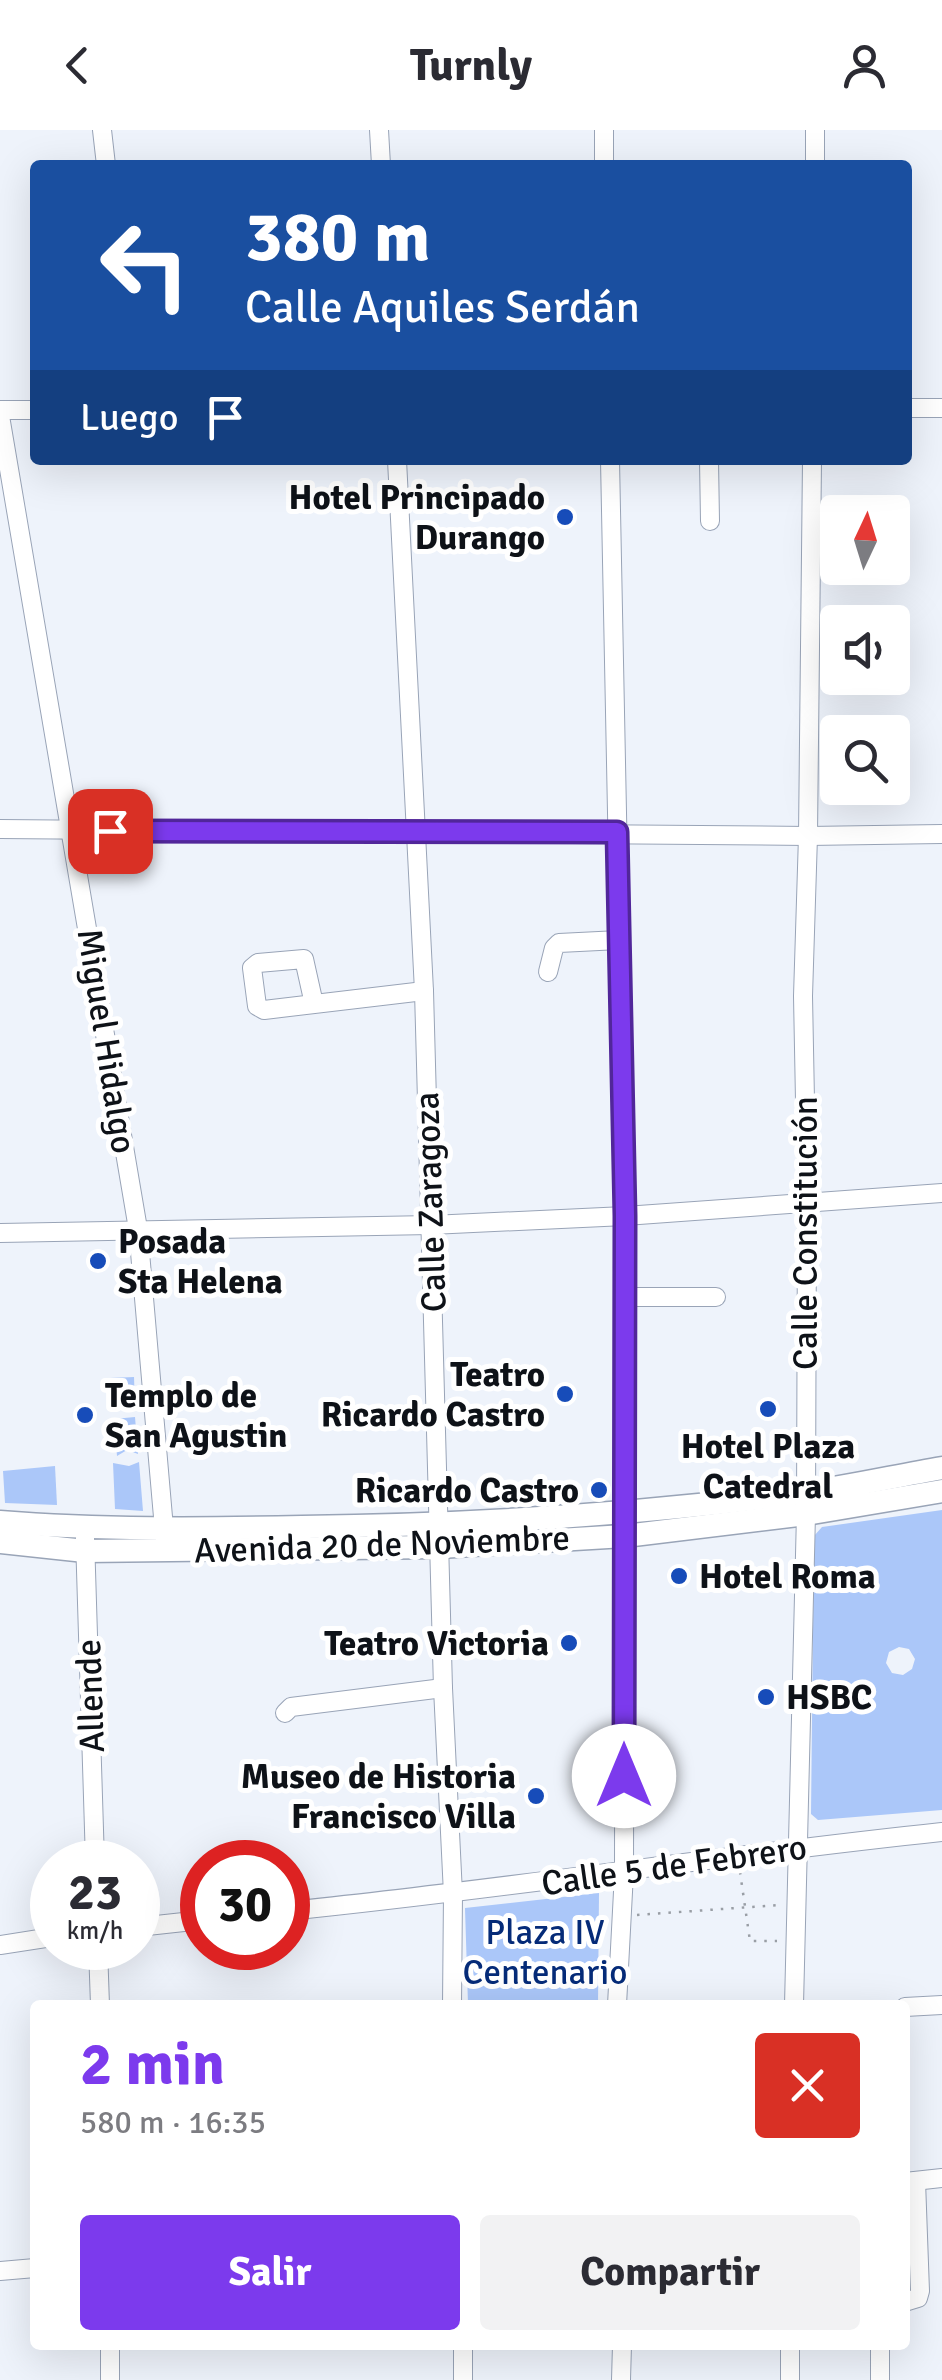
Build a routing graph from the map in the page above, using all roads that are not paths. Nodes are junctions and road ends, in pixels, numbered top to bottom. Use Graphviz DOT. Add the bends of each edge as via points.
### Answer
graph roads {
  1 [pos="102,130"];
  2 [pos="379,130"];
  3 [pos="604,130"];
  4 [pos="815,130"];
  5 [pos="105,160"];
  6 [pos="381,160"];
  7 [pos="604,160"];
  8 [pos="815,160"];
  9 [pos="912,408"];
  10 [pos="942,408"];
  11 [pos="30,410"];
  12 [pos="0,413"];
  13 [pos="398,465"];
  14 [pos="610,465"];
  15 [pos="709,465"];
  16 [pos="812,465"];
  17 [pos="710,520"];
  18 [pos="0,829"];
  19 [pos="72,831"];
  20 [pos="414,831"];
  21 [pos="617,832"];
  22 [pos="942,834"];
  23 [pos="808,836"];
  24 [pos="619,940"];
  25 [pos="548,972"];
  26 [pos="424,992"];
  27 [pos="314,1004"];
  28 [pos="942,1193"];
  29 [pos="807,1204"];
  30 [pos="625,1216"];
  31 [pos="431,1225"];
  32 [pos="138,1229"];
  33 [pos="0,1232"];
  34 [pos="716,1296"];
  35 [pos="625,1297"];
  36 [pos="942,1468"];
  37 [pos="942,1490"];
  38 [pos="805,1503"];
  39 [pos="0,1522"];
  40 [pos="625,1524"];
  41 [pos="439,1536"];
  42 [pos="85,1540"];
  43 [pos="164,1540"];
  44 [pos="0,1542"];
  45 [pos="443,1688"];
  46 [pos="286,1712"];
  47 [pos="942,1832"];
  48 [pos="94,1840"];
  49 [pos="799,1847"];
  50 [pos="624,1873"];
  51 [pos="453,1894"];
  52 [pos="310,1909"];
  53 [pos="30,1941"];
  54 [pos="0,1945"];
  55 [pos="99,1970"];
  56 [pos="100,2000"];
  57 [pos="452,2000"];
  58 [pos="616,2000"];
  59 [pos="794,2000"];
  60 [pos="942,2005"];
  61 [pos="910,2007"];
  62 [pos="942,2178"];
  63 [pos="910,2181"];
  64 [pos="30,2268"];
  65 [pos="0,2271"];
  66 [pos="910,2300"];
  67 [pos="110,2350"];
  68 [pos="463,2350"];
  69 [pos="622,2350"];
  70 [pos="790,2350"];
  71 [pos="880,2350"];
  72 [pos="110,2380"];
  73 [pos="463,2380"];
  74 [pos="622,2380"];
  75 [pos="790,2380"];
  76 [pos="880,2380"];
  1 -- 5 [label="street"];
  2 -- 6 [label="street"];
  3 -- 7 [label="street"];
  4 -- 8 [label="street"];
  9 -- 10 [label="street"];
  11 -- 12 [label="street"];
  12 -- 19 [label="street, Miguel Hidalgo"];
  13 -- 20 [label="street, Calle Zaragoza"];
  14 -- 21 [label="street"];
  15 -- 17 [label="street"];
  16 -- 23 [label="street, Calle Constitución"];
  18 -- 19 [label="street"];
  19 -- 20 [label="street"];
  19 -- 32 [label="street, Miguel Hidalgo"];
  20 -- 21 [label="street"];
  20 -- 26 [label="street, Calle Zaragoza"];
  21 -- 23 [label="street"];
  21 -- 24 [label="street"];
  22 -- 23 [label="street"];
  23 -- 29 [label="street, Calle Constitución" via="802,996"];
  24 -- 25 [label="street" via="559,944"];
  24 -- 30 [label="street"];
  26 -- 27 [label="street"];
  26 -- 31 [label="street, Calle Zaragoza"];
  28 -- 29 [label="street"];
  29 -- 30 [label="street"];
  29 -- 38 [label="street, Calle Constitución"];
  30 -- 31 [label="street"];
  30 -- 35 [label="street"];
  31 -- 32 [label="street"];
  31 -- 41 [label="street, Calle Zaragoza"];
  32 -- 33 [label="street"];
  32 -- 43 [label="street, Miguel Hidalgo"];
  34 -- 35 [label="street"];
  35 -- 40 [label="street"];
  36 -- 38 [label="main road, Avenida 20 de Noviembre"];
  37 -- 38 [label="main road, Avenida 20 de Noviembre"];
  38 -- 40 [label="main road, Avenida 20 de Noviembre"];
  38 -- 49 [label="street, Calle Constitución"];
  39 -- 42 [label="main road, Avenida 20 de Noviembre"];
  40 -- 41 [label="main road, Avenida 20 de Noviembre"];
  40 -- 50 [label="street"];
  41 -- 43 [label="main road, Avenida 20 de Noviembre"];
  41 -- 45 [label="street, Calle Zaragoza"];
  42 -- 43 [label="main road, Avenida 20 de Noviembre"];
  42 -- 44 [label="main road, Avenida 20 de Noviembre"];
  42 -- 48 [label="street, Allende"];
  45 -- 46 [label="street"];
  45 -- 51 [label="street, Calle Zaragoza"];
  47 -- 49 [label="street, Calle 5 de Febrero"];
  49 -- 50 [label="street, Calle 5 de Febrero"];
  49 -- 59 [label="street, Calle Constitución"];
  50 -- 51 [label="street, Calle 5 de Febrero"];
  50 -- 58 [label="street"];
  51 -- 52 [label="street, Calle 5 de Febrero"];
  51 -- 57 [label="street, Calle Zaragoza"];
  53 -- 54 [label="street"];
  55 -- 56 [label="street"];
  60 -- 61 [label="street"];
  62 -- 63 [label="street"];
  63 -- 66 [label="street" via="920,2291"];
  64 -- 65 [label="street"];
  67 -- 72 [label="street"];
  68 -- 73 [label="street"];
  69 -- 74 [label="street"];
  70 -- 75 [label="street"];
  71 -- 76 [label="street"];
}
